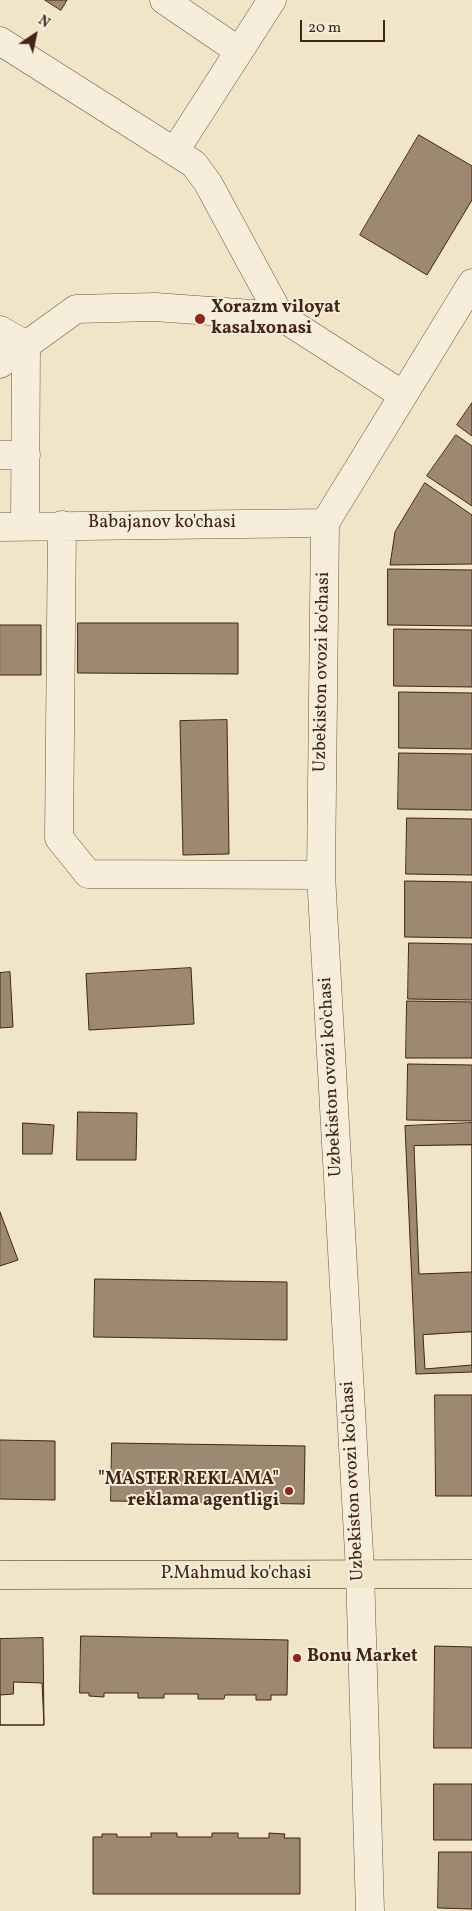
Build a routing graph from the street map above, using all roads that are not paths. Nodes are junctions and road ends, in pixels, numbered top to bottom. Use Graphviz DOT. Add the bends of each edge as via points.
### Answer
graph roads {
  1 [pos="164,0"];
  2 [pos="272,0"];
  3 [pos="0,42"];
  4 [pos="239,51"];
  5 [pos="175,151"];
  6 [pos="472,283"];
  7 [pos="280,316"];
  8 [pos="0,330"];
  9 [pos="26,345"];
  10 [pos="0,364"];
  11 [pos="403,395"];
  12 [pos="13,455"];
  13 [pos="325,523"];
  14 [pos="62,525"];
  15 [pos="13,527"];
  16 [pos="321,875"];
  17 [pos="472,1574"];
  18 [pos="0,1575"];
  19 [pos="359,1575"];
  20 [pos="370,1911"];
  1 -- 4 [label="street"];
  2 -- 4 [label="street"];
  3 -- 5 [label="street"];
  4 -- 5 [label="street"];
  5 -- 7 [label="street" via="194,164 208,183"];
  6 -- 11 [label="street"];
  7 -- 9 [label="street" via="155,307 76,309"];
  7 -- 11 [label="street"];
  8 -- 9 [label="street"];
  9 -- 10 [label="street"];
  9 -- 12 [label="street"];
  11 -- 13 [label="street"];
  12 -- 15 [label="street"];
  13 -- 14 [label="street, Babajanov ko'chasi"];
  13 -- 16 [label="street, Uzbekiston ovozi ko'chasi"];
  14 -- 15 [label="street, Babajanov ko'chasi"];
  14 -- 16 [label="street" via="59,838 88,874"];
  16 -- 19 [label="street, Uzbekiston ovozi ko'chasi"];
  17 -- 19 [label="main road, P.Mahmud ko'chasi"];
  18 -- 19 [label="main road, P.Mahmud ko'chasi"];
  19 -- 20 [label="street, Uzbekiston ovozi ko'chasi"];
}
